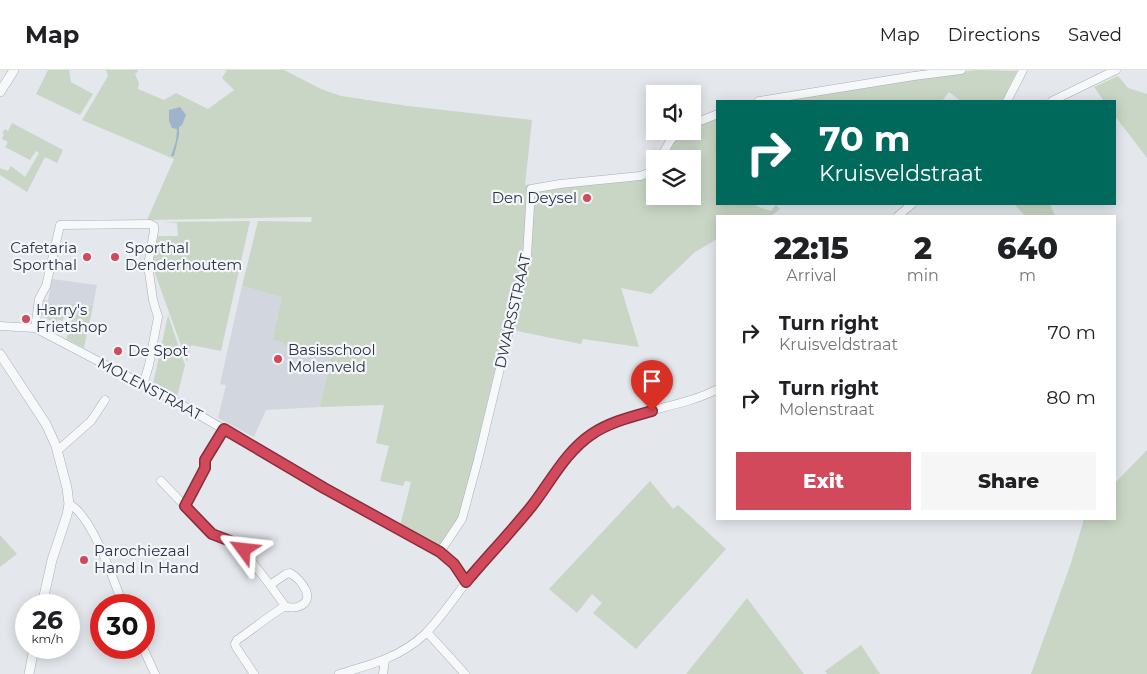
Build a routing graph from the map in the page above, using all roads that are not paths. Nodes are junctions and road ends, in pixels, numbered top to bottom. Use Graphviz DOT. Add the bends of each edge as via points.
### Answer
graph roads {
  1 [pos="14,70"];
  2 [pos="961,70"];
  3 [pos="1022,70"];
  4 [pos="1116,70"];
  5 [pos="0,92"];
  6 [pos="765,100"];
  7 [pos="1007,100"];
  8 [pos="1054,100"];
  9 [pos="716,115"];
  10 [pos="701,121"];
  11 [pos="646,174"];
  12 [pos="911,205"];
  13 [pos="899,215"];
  14 [pos="0,326"];
  15 [pos="35,328"];
  16 [pos="0,354"];
  17 [pos="143,385"];
  18 [pos="716,391"];
  19 [pos="105,400"];
  20 [pos="224,429"];
  21 [pos="58,451"];
  22 [pos="161,481"];
  23 [pos="69,504"];
  24 [pos="185,506"];
  25 [pos="440,552"];
  26 [pos="466,582"];
  27 [pos="270,586"];
  28 [pos="44,594"];
  29 [pos="119,594"];
  30 [pos="284,606"];
  31 [pos="427,632"];
  32 [pos="32,659"];
  33 [pos="148,659"];
  34 [pos="385,660"];
  35 [pos="29,674"];
  36 [pos="156,674"];
  37 [pos="254,674"];
  38 [pos="339,674"];
  39 [pos="383,674"];
  40 [pos="465,674"];
  1 -- 5 [label="street"];
  2 -- 6 [label="street"];
  3 -- 7 [label="street"];
  4 -- 8 [label="street"];
  9 -- 10 [label="street"];
  11 -- 25 [label="street, DWARSSTRAAT" via="531,189 527,256 478,460 462,520"];
  12 -- 13 [label="street"];
  14 -- 15 [label="street, MOLENSTRAAT"];
  15 -- 17 [label="street, MOLENSTRAAT"];
  15 -- 17 [label="street" via="39,299 46,286 60,225 154,226 148,265 158,318"];
  16 -- 21 [label="street" via="41,415"];
  17 -- 20 [label="street, MOLENSTRAAT"];
  18 -- 26 [label="street" via="618,421 592,434 573,449 531,506"];
  19 -- 21 [label="street, MOLENSTRAAT" via="91,421"];
  20 -- 24 [label="street" via="205,460 205,468"];
  20 -- 25 [label="street, MOLENSTRAAT"];
  21 -- 23 [label="street"];
  22 -- 24 [label="street"];
  23 -- 28 [label="street"];
  23 -- 29 [label="street" via="75,507 96,538"];
  24 -- 27 [label="street" via="212,534 238,544"];
  25 -- 26 [label="street, MOLENSTRAAT" via="454,564"];
  26 -- 31 [label="street"];
  27 -- 30 [label="street"];
  27 -- 30 [label="street" via="286,574 298,577 308,597 298,607"];
  30 -- 37 [label="street" via="235,644"];
  31 -- 34 [label="street" via="408,648"];
  31 -- 40 [label="street"];
  32 -- 35 [label="street"];
  33 -- 36 [label="street"];
  34 -- 38 [label="street"];
  34 -- 39 [label="street"];
}
